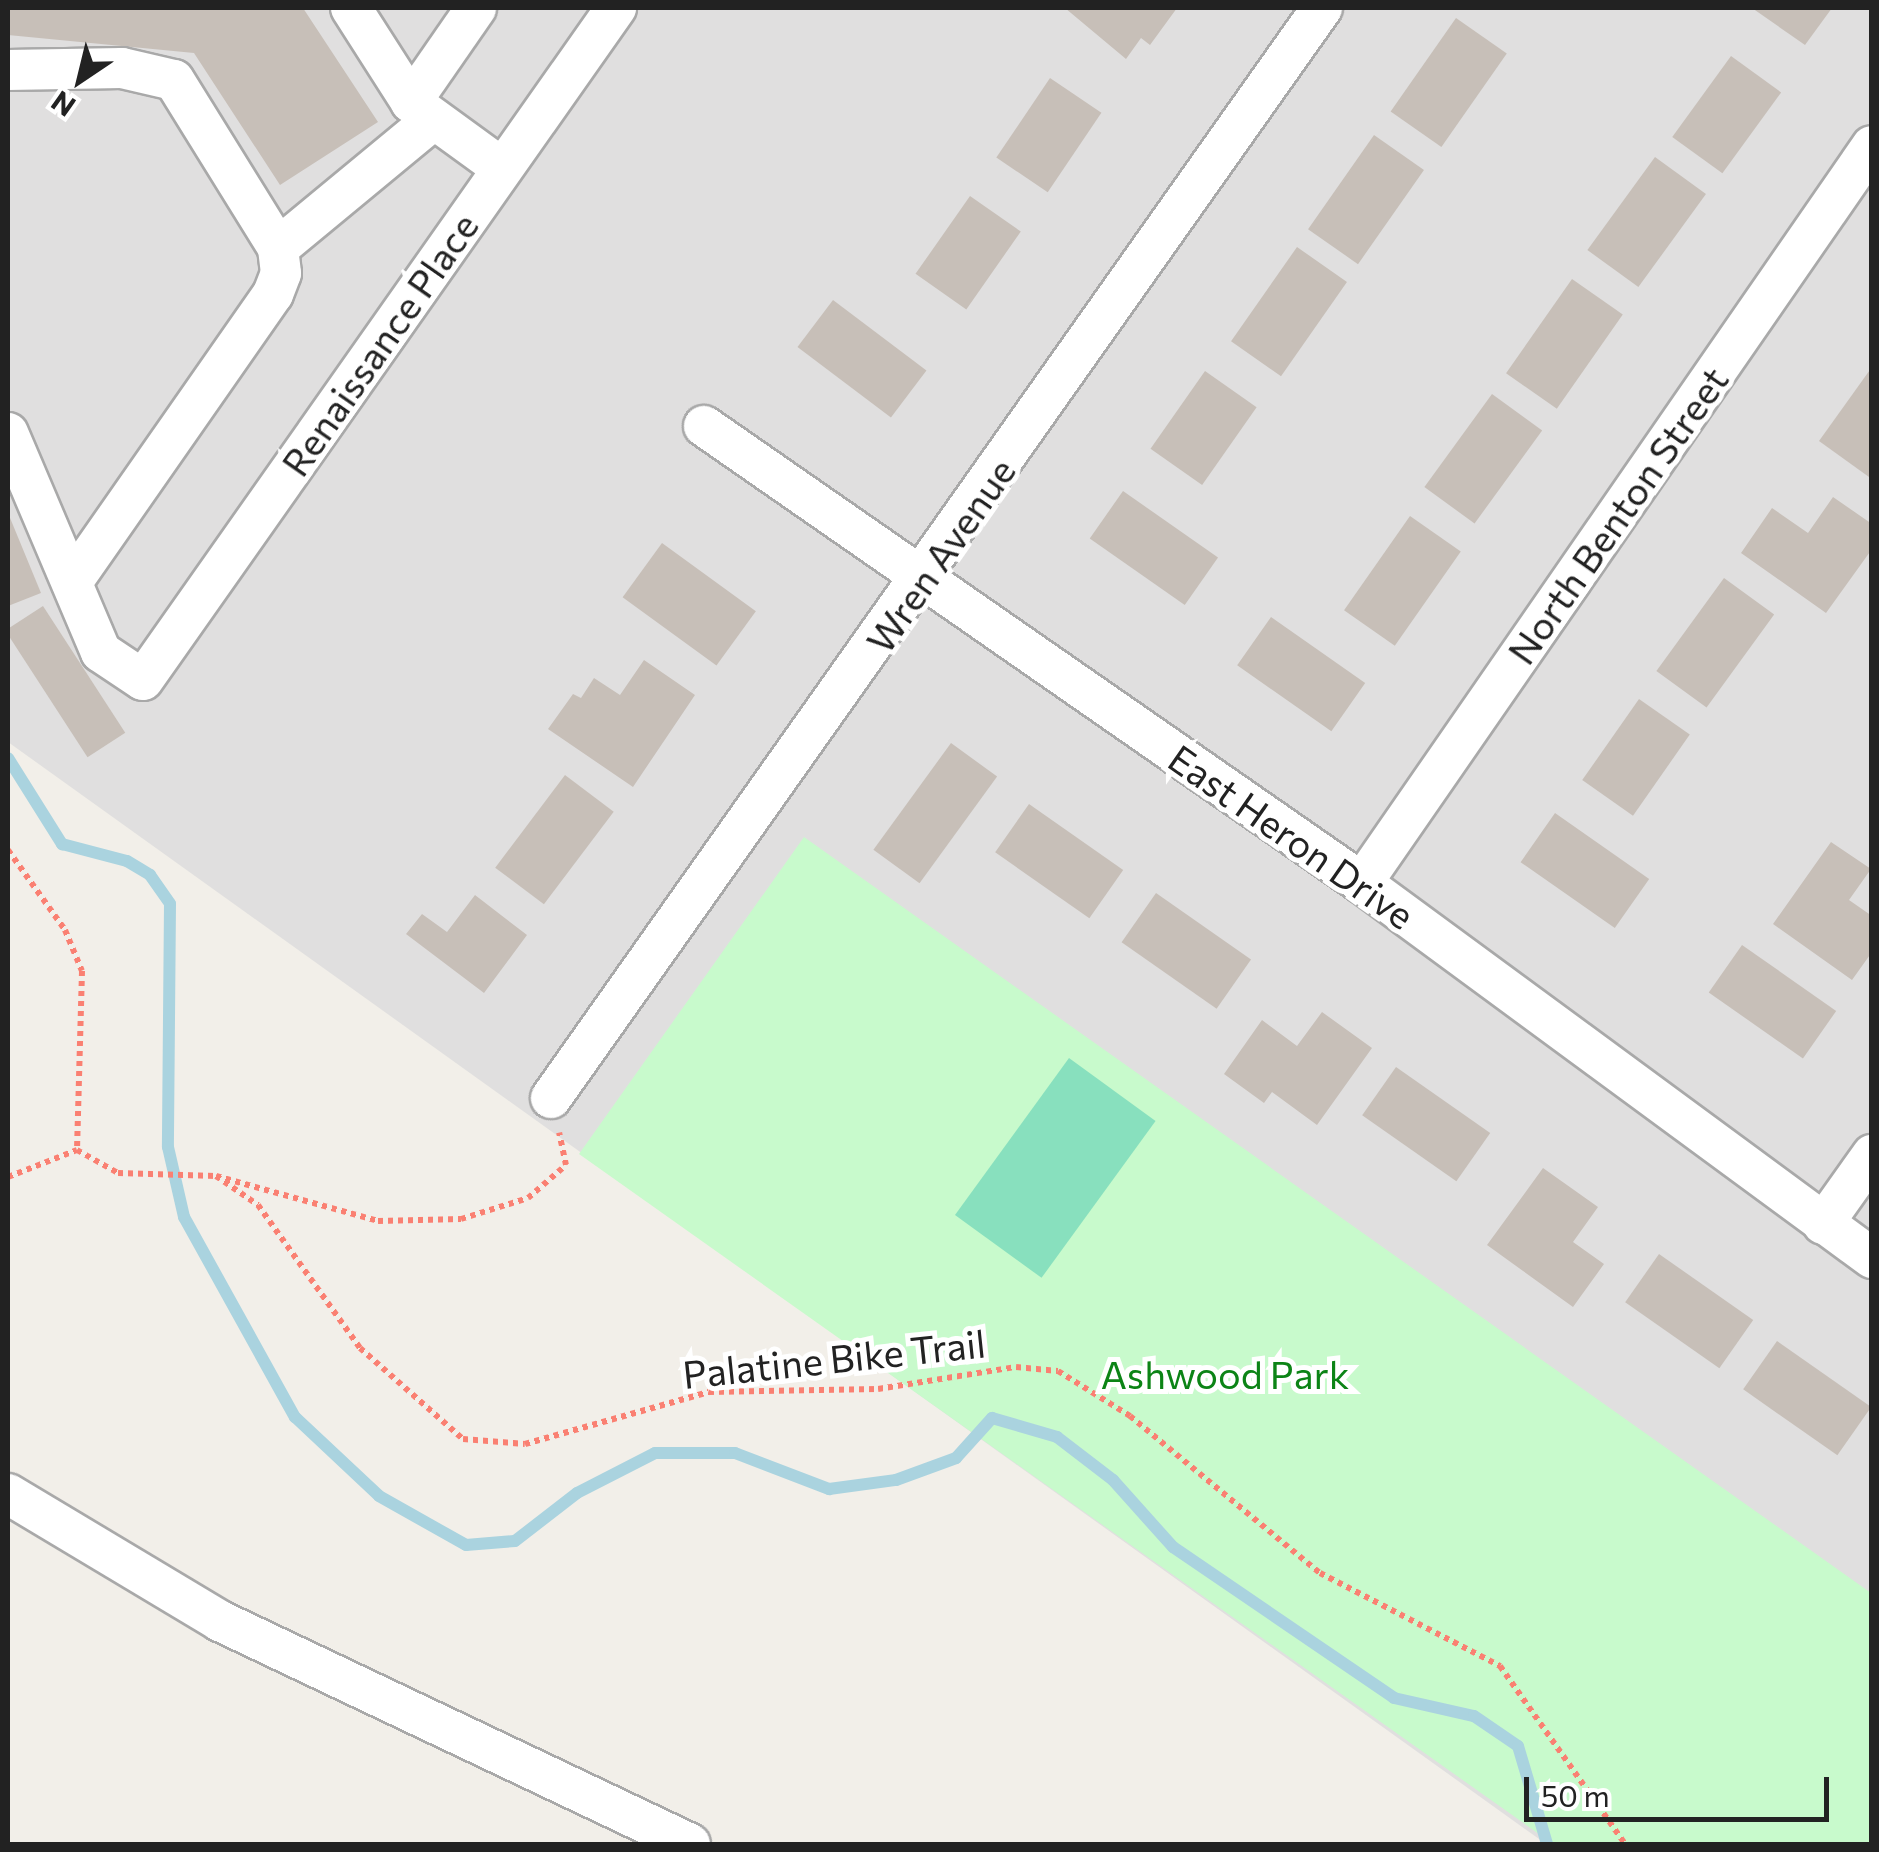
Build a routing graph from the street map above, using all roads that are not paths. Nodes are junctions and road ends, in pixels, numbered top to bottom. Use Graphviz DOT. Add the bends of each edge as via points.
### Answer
graph roads {
  1 [pos="350,8"];
  2 [pos="476,8"];
  3 [pos="616,8"];
  4 [pos="1322,8"];
  5 [pos="8,70"];
  6 [pos="414,101"];
  7 [pos="1872,146"];
  8 [pos="502,168"];
  9 [pos="278,248"];
  10 [pos="704,426"];
  11 [pos="8,433"];
  12 [pos="924,580"];
  13 [pos="72,582"];
  14 [pos="1362,883"];
  15 [pos="550,1098"];
  16 [pos="1872,1155"];
  17 [pos="1823,1224"];
  18 [pos="1872,1258"];
  19 [pos="8,1494"];
  20 [pos="690,1844"];
  1 -- 6 [label="street"];
  2 -- 6 [label="street"];
  3 -- 8 [label="street, Renaissance Place"];
  4 -- 12 [label="street, Wren Avenue"];
  5 -- 9 [label="street" via="122,68 174,80"];
  6 -- 8 [label="street"];
  6 -- 9 [label="street"];
  7 -- 14 [label="street, North Benton Street"];
  8 -- 13 [label="street, Renaissance Place" via="142,680 101,652"];
  9 -- 13 [label="street" via="282,272 273,294"];
  10 -- 12 [label="street, East Heron Drive"];
  11 -- 13 [label="street"];
  12 -- 14 [label="street, East Heron Drive"];
  12 -- 15 [label="street, Wren Avenue"];
  14 -- 17 [label="street, East Heron Drive"];
  16 -- 17 [label="street"];
  17 -- 18 [label="street, East Heron Drive"];
  19 -- 20 [label="street" via="220,1621"];
}
